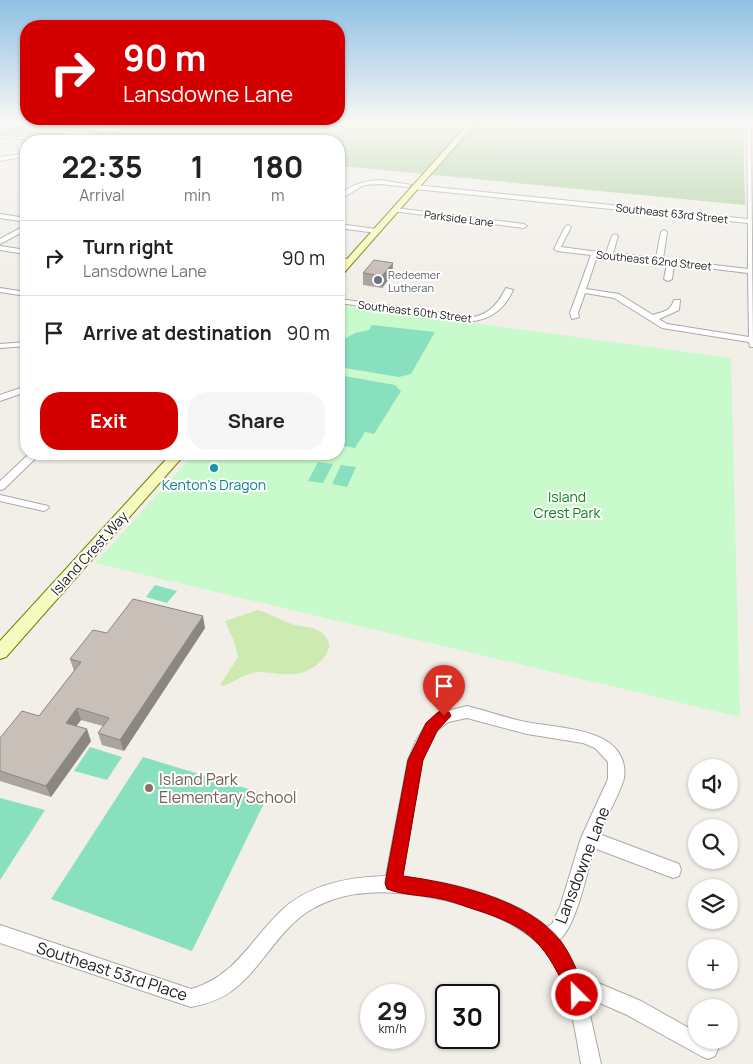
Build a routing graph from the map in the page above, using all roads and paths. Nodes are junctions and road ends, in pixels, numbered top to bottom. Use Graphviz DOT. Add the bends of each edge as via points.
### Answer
graph roads {
  1 [pos="424,174"];
  2 [pos="751,174"];
  3 [pos="412,186"];
  4 [pos="345,192"];
  5 [pos="751,206"];
  6 [pos="395,210"];
  7 [pos="0,216"];
  8 [pos="20,219"];
  9 [pos="750,221"];
  10 [pos="524,226"];
  11 [pos="345,227"];
  12 [pos="568,227"];
  13 [pos="20,230"];
  14 [pos="376,231"];
  15 [pos="664,232"];
  16 [pos="616,236"];
  17 [pos="0,242"];
  18 [pos="0,248"];
  19 [pos="20,251"];
  20 [pos="595,253"];
  21 [pos="609,255"];
  22 [pos="752,256"];
  23 [pos="659,260"];
  24 [pos="345,261"];
  25 [pos="349,261"];
  26 [pos="671,262"];
  27 [pos="345,266"];
  28 [pos="751,271"];
  29 [pos="668,279"];
  30 [pos="0,290"];
  31 [pos="509,290"];
  32 [pos="582,290"];
  33 [pos="20,293"];
  34 [pos="345,302"];
  35 [pos="677,302"];
  36 [pos="575,317"];
  37 [pos="651,319"];
  38 [pos="753,340"];
  39 [pos="20,344"];
  40 [pos="753,345"];
  41 [pos="0,346"];
  42 [pos="20,390"];
  43 [pos="0,398"];
  44 [pos="29,460"];
  45 [pos="173,460"];
  46 [pos="0,487"];
  47 [pos="0,498"];
  48 [pos="44,508"];
  49 [pos="0,652"];
  50 [pos="589,838"];
  51 [pos="673,870"];
  52 [pos="393,883"];
  53 [pos="0,934"];
  54 [pos="546,938"];
  55 [pos="572,981"];
  56 [pos="688,1038"];
  57 [pos="591,1064"];
  1 -- 3 [label="main road"];
  2 -- 5 [label="street"];
  3 -- 4 [label="street, Southeast 63rd Street" via="359,183"];
  3 -- 6 [label="main road"];
  3 -- 9 [label="street, Southeast 63rd Street"];
  5 -- 9 [label="street"];
  6 -- 10 [label="street, Parkside Lane"];
  6 -- 14 [label="main road"];
  7 -- 8 [label="street"];
  9 -- 22 [label="street"];
  11 -- 14 [label="street"];
  12 -- 20 [label="street, Southeast 62nd Street" via="557,249"];
  13 -- 17 [label="street"];
  14 -- 25 [label="main road"];
  15 -- 23 [label="street"];
  16 -- 21 [label="street"];
  18 -- 19 [label="street"];
  20 -- 21 [label="street, Southeast 62nd Street"];
  20 -- 32 [label="street"];
  21 -- 23 [label="street, Southeast 62nd Street"];
  22 -- 28 [label="street"];
  23 -- 26 [label="street, Southeast 62nd Street"];
  24 -- 25 [label="street"];
  25 -- 27 [label="main road"];
  26 -- 28 [label="street, Southeast 62nd Street"];
  26 -- 29 [label="street"];
  28 -- 38 [label="street"];
  30 -- 33 [label="street"];
  31 -- 34 [label="street, Southeast 60th Street" via="498,308 474,319"];
  32 -- 36 [label="street"];
  32 -- 37 [label="street" via="616,296"];
  35 -- 37 [label="street" via="672,312"];
  37 -- 38 [label="street" via="678,330"];
  38 -- 40 [label="street"];
  39 -- 41 [label="street"];
  42 -- 43 [label="street"];
  44 -- 46 [label="street"];
  45 -- 49 [label="main road, Island Crest Way"];
  47 -- 48 [label="street"];
  50 -- 51 [label="street"];
  50 -- 52 [label="street, Lansdowne Lane" via="616,779 614,760 609,752 585,736 528,728 484,715 456,713 444,716 432,727 415,760"];
  50 -- 54 [label="street, Lansdowne Lane" via="568,910 558,930"];
  52 -- 53 [label="street, Southeast 53rd Place" via="328,892 305,903 217,992 191,998"];
  52 -- 54 [label="street, Southeast 53rd Place" via="438,890 504,910 524,920"];
  54 -- 55 [label="street, Southeast 53rd Place"];
  55 -- 56 [label="street" via="634,1008"];
  55 -- 57 [label="street, Southeast 53rd Place"];
}
